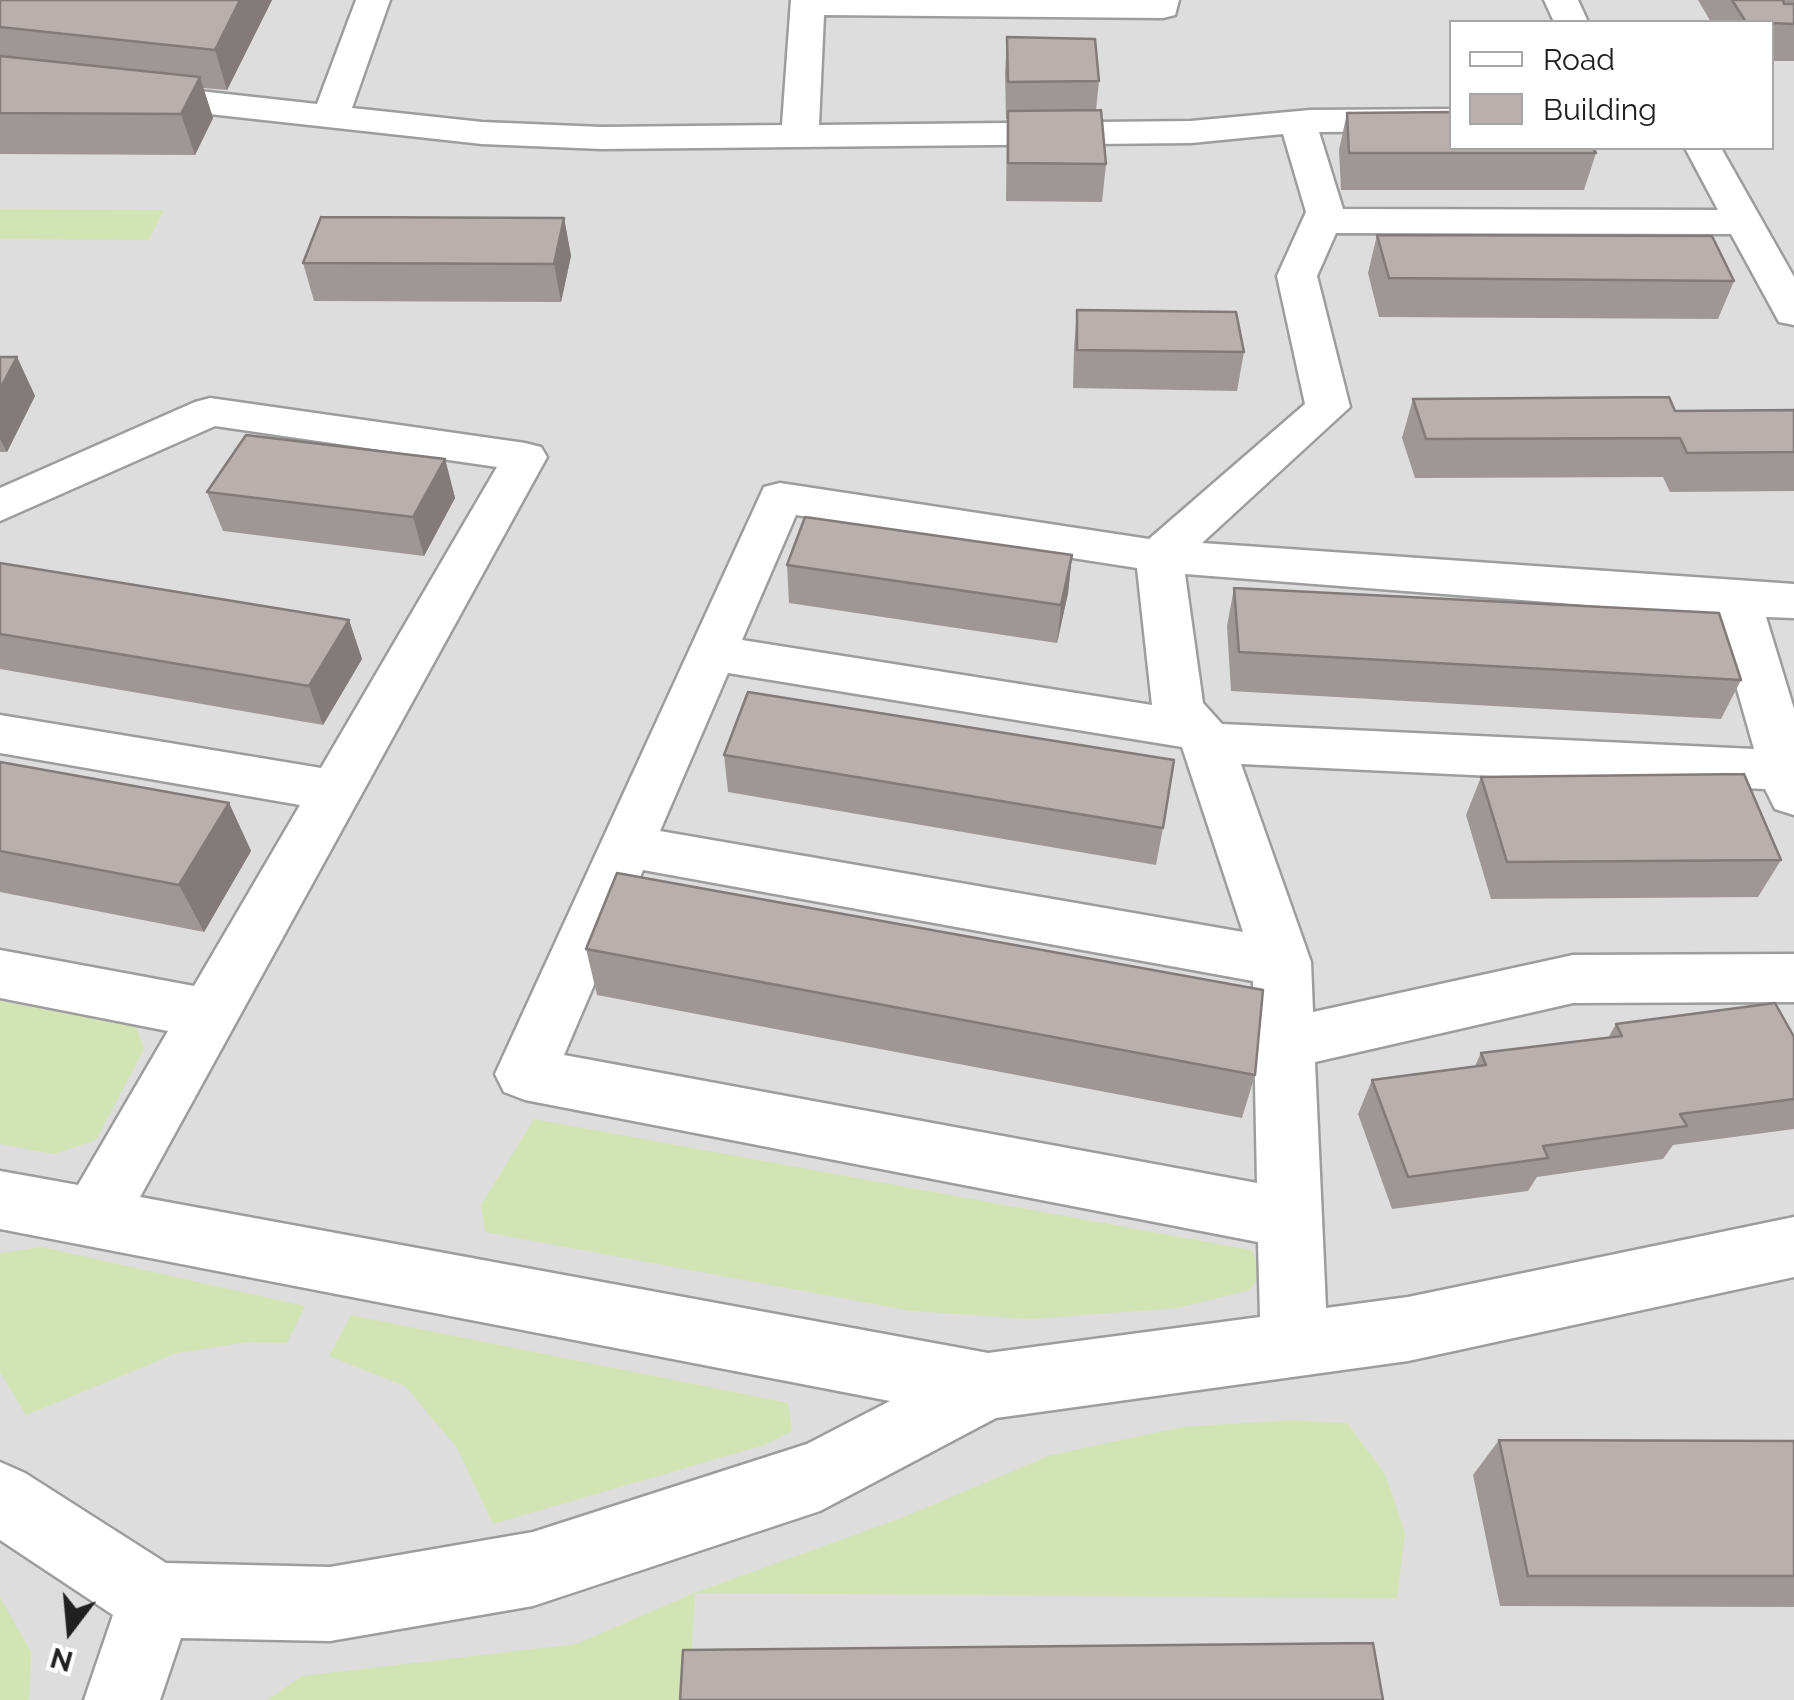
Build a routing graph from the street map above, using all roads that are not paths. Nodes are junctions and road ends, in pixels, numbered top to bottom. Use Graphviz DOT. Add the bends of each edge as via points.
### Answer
graph roads {
  1 [pos="373,0"];
  2 [pos="1162,0"];
  3 [pos="808,3"];
  4 [pos="0,80"];
  5 [pos="331,115"];
  6 [pos="1449,120"];
  7 [pos="1298,122"];
  8 [pos="800,135"];
  9 [pos="1704,150"];
  10 [pos="1321,221"];
  11 [pos="1744,222"];
  12 [pos="1794,312"];
  13 [pos="0,506"];
  14 [pos="1160,556"];
  15 [pos="1736,600"];
  16 [pos="1794,601"];
  17 [pos="711,653"];
  18 [pos="0,734"];
  19 [pos="1203,737"];
  20 [pos="1790,782"];
  21 [pos="336,791"];
  22 [pos="626,846"];
  23 [pos="1282,962"];
  24 [pos="0,974"];
  25 [pos="1794,978"];
  26 [pos="210,1014"];
  27 [pos="1284,1044"];
  28 [pos="0,1200"];
  29 [pos="94,1218"];
  30 [pos="1288,1218"];
  31 [pos="1794,1247"];
  32 [pos="1294,1345"];
  33 [pos="988,1386"];
  34 [pos="0,1498"];
  35 [pos="156,1600"];
  36 [pos="122,1700"];
  1 -- 5 [label="street"];
  2 -- 3 [label="street" via="1163,8"];
  3 -- 8 [label="street"];
  4 -- 5 [label="street"];
  5 -- 8 [label="street" via="502,134"];
  6 -- 7 [label="street"];
  7 -- 8 [label="street" via="1190,132"];
  7 -- 10 [label="street" via="1325,212"];
  9 -- 11 [label="street"];
  10 -- 11 [label="street"];
  10 -- 14 [label="street" via="1297,276 1328,407"];
  11 -- 12 [label="street"];
  13 -- 21 [label="street" via="210,412 526,457"];
  14 -- 15 [label="street"];
  14 -- 17 [label="street" via="780,498"];
  14 -- 19 [label="street" via="1178,709"];
  15 -- 16 [label="street"];
  15 -- 20 [label="street"];
  17 -- 19 [label="street"];
  17 -- 22 [label="street"];
  18 -- 21 [label="street"];
  19 -- 20 [label="street"];
  19 -- 23 [label="street"];
  21 -- 26 [label="street"];
  22 -- 23 [label="street"];
  22 -- 30 [label="street" via="525,1074"];
  23 -- 27 [label="street"];
  24 -- 26 [label="street"];
  25 -- 27 [label="street" via="1573,979"];
  26 -- 29 [label="street"];
  27 -- 30 [label="street"];
  28 -- 29 [label="street"];
  29 -- 33 [label="street"];
  30 -- 32 [label="street"];
  31 -- 32 [label="street" via="1408,1329"];
  32 -- 33 [label="street"];
  33 -- 35 [label="street" via="820,1475 533,1569 330,1604"];
  34 -- 35 [label="street"];
  35 -- 36 [label="street"];
}
